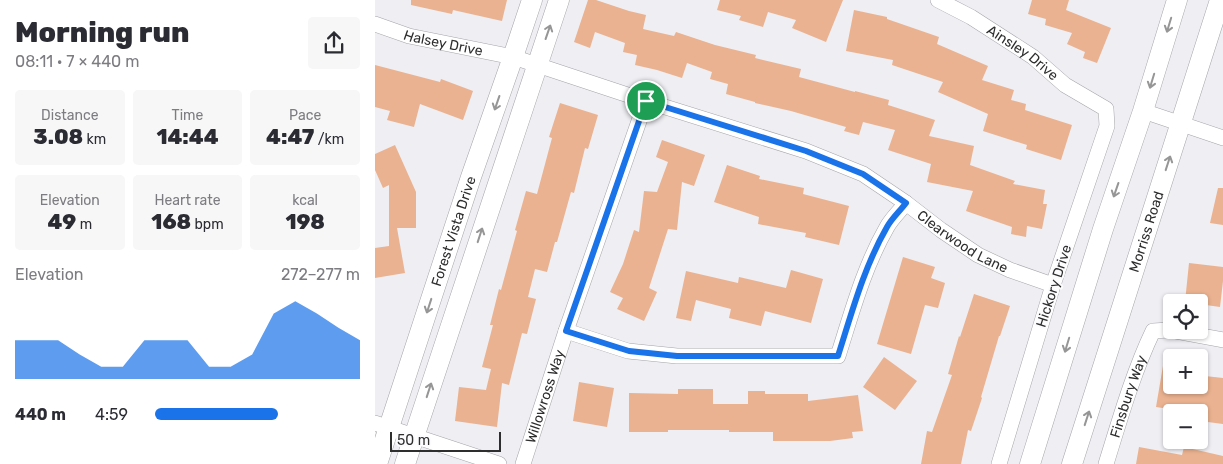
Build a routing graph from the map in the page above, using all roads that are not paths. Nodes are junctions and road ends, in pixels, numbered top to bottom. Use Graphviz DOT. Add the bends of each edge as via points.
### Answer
graph roads {
  1 [pos="532,0"];
  2 [pos="559,0"];
  3 [pos="938,0"];
  4 [pos="1177,0"];
  5 [pos="1220,0"];
  6 [pos="375,24"];
  7 [pos="513,57"];
  8 [pos="537,65"];
  9 [pos="646,101"];
  10 [pos="1106,109"];
  11 [pos="1143,111"];
  12 [pos="1181,123"];
  13 [pos="1223,138"];
  14 [pos="906,203"];
  15 [pos="1053,285"];
  16 [pos="566,331"];
  17 [pos="1223,340"];
  18 [pos="382,426"];
  19 [pos="414,436"];
  20 [pos="377,464"];
  21 [pos="405,464"];
  22 [pos="499,464"];
  23 [pos="523,464"];
  24 [pos="999,464"];
  25 [pos="1030,464"];
  26 [pos="1072,464"];
  27 [pos="1106,464"];
  1 -- 7 [label="main road, Forest Vista Drive"];
  8 -- 2 [label="main road, Forest Vista Drive, one-way"];
  3 -- 10 [label="street, Ainsley Drive" via="971,16 1033,57 1065,85"];
  4 -- 11 [label="main road, one-way"];
  5 -- 12 [label="main road, Morriss Road"];
  6 -- 7 [label="street, Halsey Drive" via="409,36"];
  7 -- 8 [label="street, Clearwood Lane"];
  7 -- 18 [label="main road, Forest Vista Drive, one-way"];
  8 -- 9 [label="street, Clearwood Lane"];
  19 -- 8 [label="main road, Forest Vista Drive, one-way"];
  9 -- 14 [label="street, Clearwood Lane" via="806,151 863,174"];
  9 -- 16 [label="street, Willowross Way"];
  10 -- 15 [label="street, Hickory Drive" via="1107,126"];
  11 -- 12 [label="street"];
  11 -- 25 [label="main road, one-way"];
  12 -- 13 [label="street"];
  26 -- 12 [label="main road, Morriss Road, one-way"];
  14 -- 15 [label="street, Clearwood Lane" via="978,255"];
  14 -- 16 [label="street" via="888,225 875,250 838,356 677,356 629,351"];
  15 -- 24 [label="street, Hickory Drive"];
  16 -- 23 [label="street, Willowross Way"];
  17 -- 27 [label="street, Finsbury Way" via="1169,330 1153,331 1143,351"];
  18 -- 19 [label="street"];
  18 -- 20 [label="main road, Forest Vista Drive"];
  19 -- 21 [label="main road, Forest Vista Drive"];
  19 -- 22 [label="street"];
}
